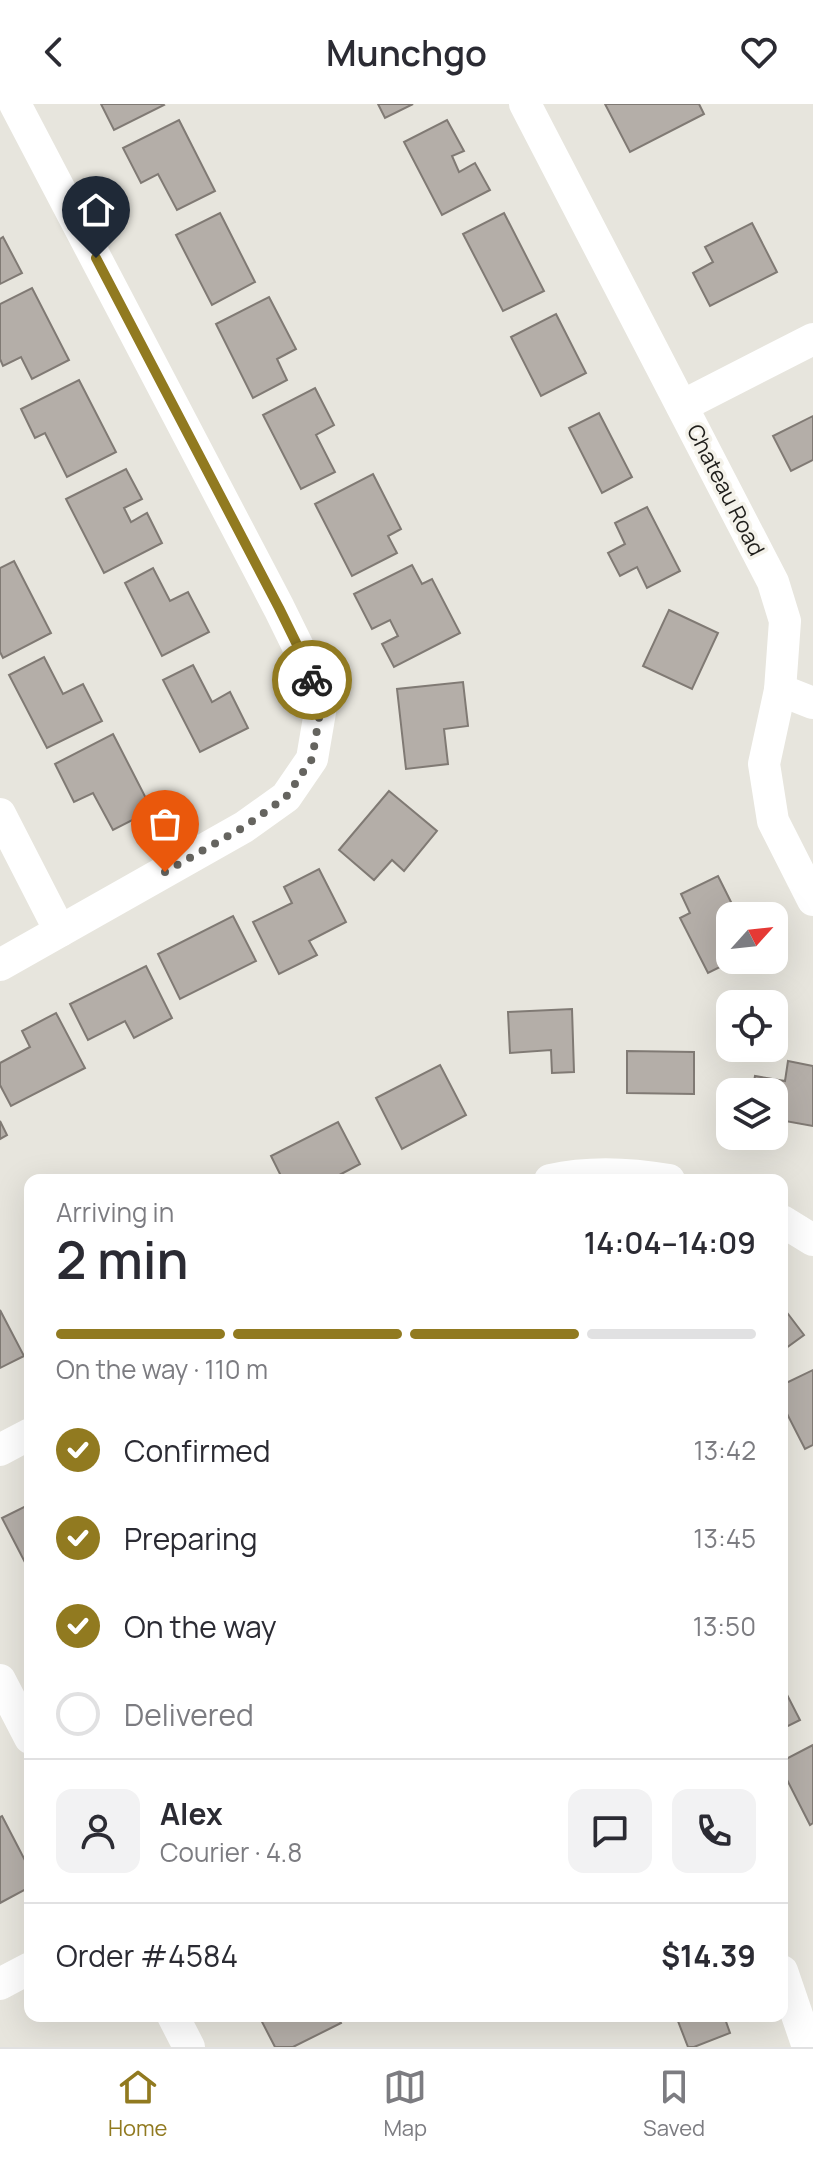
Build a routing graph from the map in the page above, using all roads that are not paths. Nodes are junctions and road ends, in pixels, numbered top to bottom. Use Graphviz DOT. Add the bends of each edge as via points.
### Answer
graph roads {
  1 [pos="15,104"];
  2 [pos="525,104"];
  3 [pos="813,339"];
  4 [pos="682,406"];
  5 [pos="780,690"];
  6 [pos="813,703"];
  7 [pos="0,814"];
  8 [pos="813,900"];
  9 [pos="60,931"];
  10 [pos="0,965"];
  11 [pos="577,1174"];
  12 [pos="603,1174"];
  13 [pos="788,1225"];
  14 [pos="813,1240"];
  15 [pos="24,1437"];
  16 [pos="0,1450"];
  17 [pos="0,1680"];
  18 [pos="24,1726"];
  19 [pos="24,1971"];
  20 [pos="0,1984"];
  21 [pos="788,1989"];
  22 [pos="176,2022"];
  23 [pos="189,2047"];
  24 [pos="808,2047"];
  1 -- 9 [label="street" via="308,667 320,712 312,759 286,797 244,827"];
  2 -- 4 [label="street, Chateau Road"];
  3 -- 4 [label="street"];
  4 -- 5 [label="street, Chateau Road" via="773,582 785,621"];
  5 -- 6 [label="street"];
  5 -- 8 [label="street, Chateau Road" via="764,764 773,821"];
  7 -- 9 [label="street"];
  9 -- 10 [label="street"];
  11 -- 12 [label="street"];
  13 -- 14 [label="street"];
  15 -- 16 [label="street"];
  17 -- 18 [label="street"];
  19 -- 20 [label="street"];
  21 -- 24 [label="street"];
  22 -- 23 [label="street"];
}
